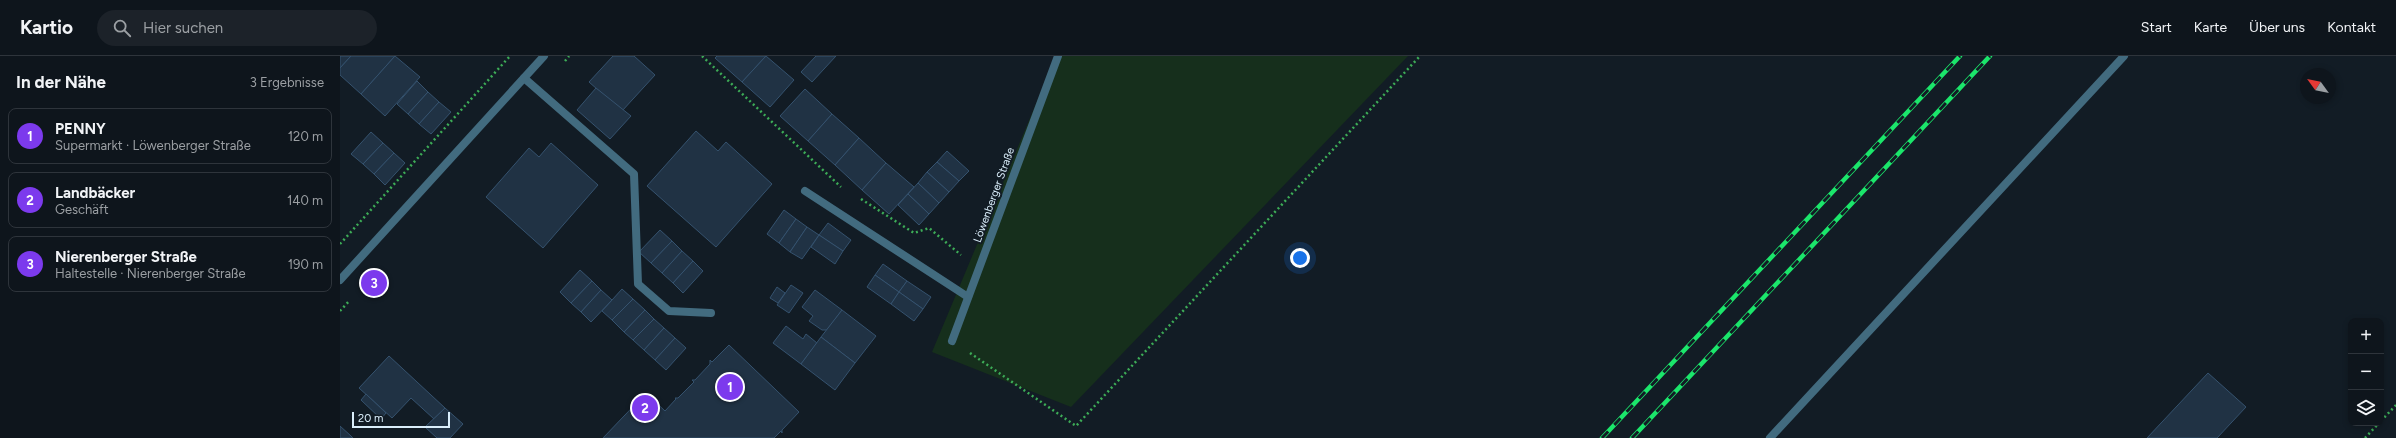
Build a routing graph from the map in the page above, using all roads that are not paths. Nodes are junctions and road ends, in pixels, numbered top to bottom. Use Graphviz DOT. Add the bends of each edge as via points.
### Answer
graph roads {
  1 [pos="544,56"];
  2 [pos="1058,56"];
  3 [pos="2124,56"];
  4 [pos="524,78"];
  5 [pos="805,190"];
  6 [pos="340,280"];
  7 [pos="968,297"];
  8 [pos="711,313"];
  9 [pos="952,341"];
  10 [pos="1770,438"];
  1 -- 4 [label="street"];
  2 -- 7 [label="street, Löwenberger Straße"];
  3 -- 10 [label="street"];
  4 -- 6 [label="street"];
  4 -- 8 [label="street" via="634,174 638,284 669,311"];
  5 -- 7 [label="street"];
  7 -- 9 [label="street, Löwenberger Straße"];
}
